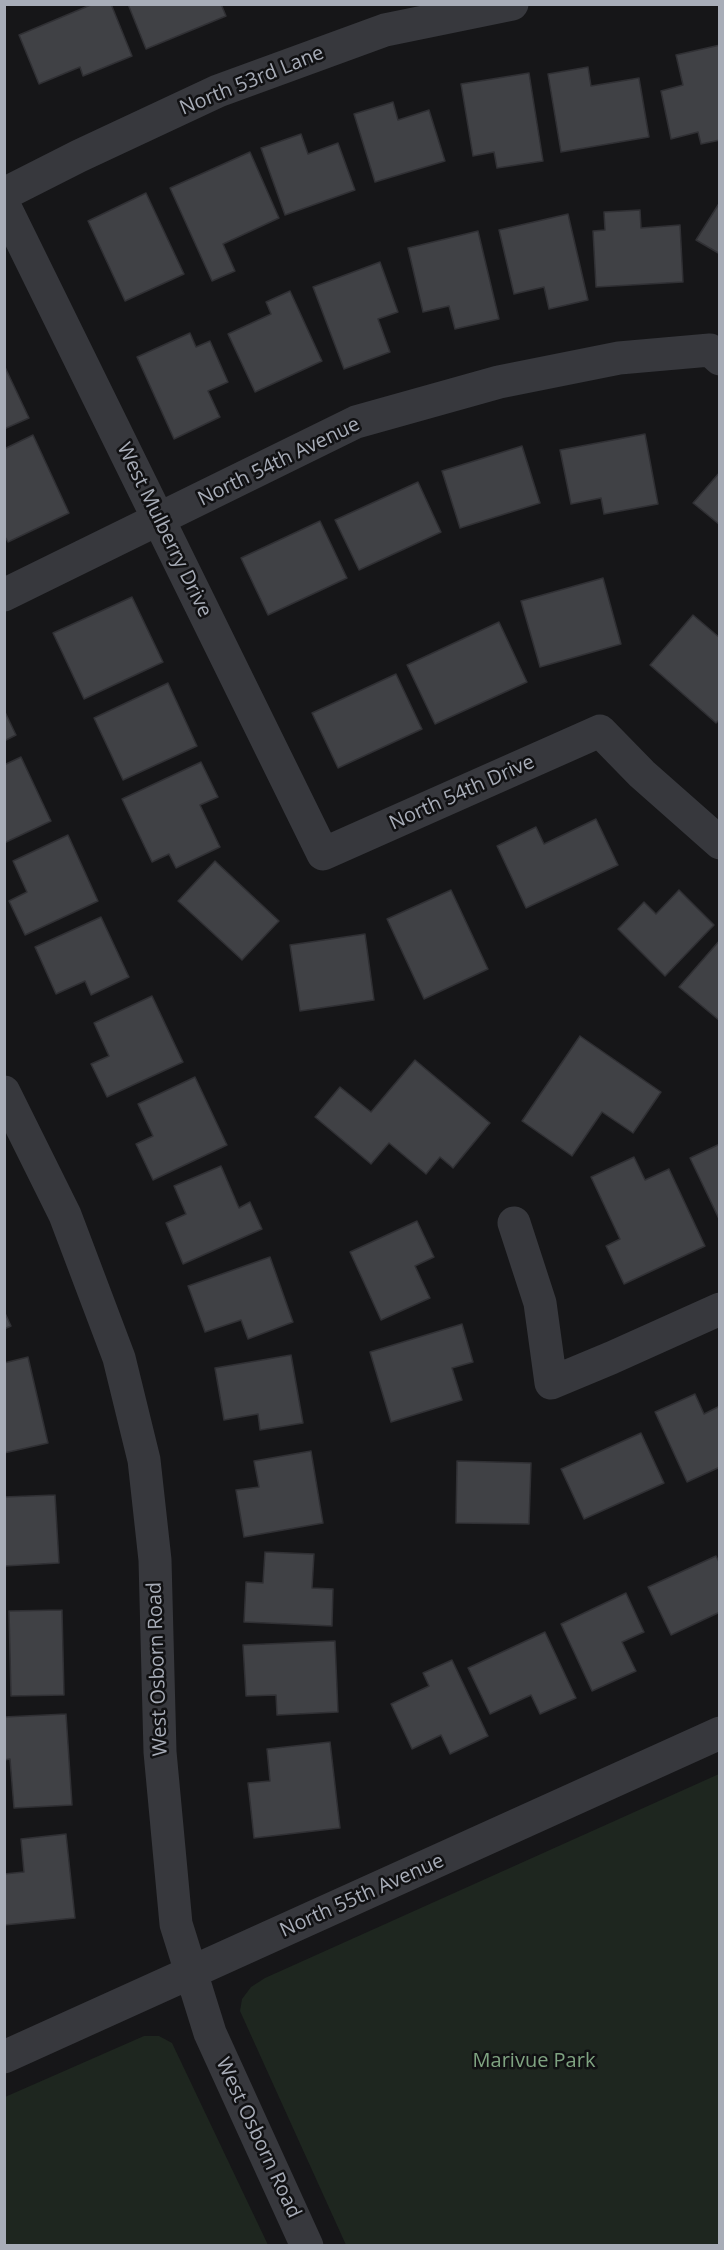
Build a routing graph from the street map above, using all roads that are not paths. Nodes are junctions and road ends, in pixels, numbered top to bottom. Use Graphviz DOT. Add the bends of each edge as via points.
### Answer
graph roads {
  1 [pos="512,4"];
  2 [pos="4,194"];
  3 [pos="4,205"];
  4 [pos="715,355"];
  5 [pos="159,520"];
  6 [pos="4,596"];
  7 [pos="720,843"];
  8 [pos="323,854"];
  9 [pos="4,1092"];
  10 [pos="514,1223"];
  11 [pos="720,1309"];
  12 [pos="720,1733"];
  13 [pos="190,1972"];
  14 [pos="4,2057"];
  15 [pos="307,2246"];
  1 -- 2 [label="street, North 53rd Lane" via="385,30 229,87"];
  3 -- 5 [label="street, West Mulberry Drive"];
  4 -- 5 [label="street, North 54th Avenue" via="619,358 510,380 357,422"];
  5 -- 6 [label="street, North 54th Avenue"];
  5 -- 8 [label="street, West Mulberry Drive"];
  7 -- 8 [label="street, North 54th Drive" via="600,731"];
  9 -- 13 [label="street, West Osborn Road" via="65,1215 119,1358 144,1460 155,1560 160,1752 167,1834 176,1924"];
  10 -- 11 [label="street" via="540,1303 551,1383"];
  12 -- 13 [label="street, North 55th Avenue"];
  13 -- 14 [label="street, North 55th Avenue"];
  13 -- 15 [label="street, West Osborn Road" via="210,2032"];
}
